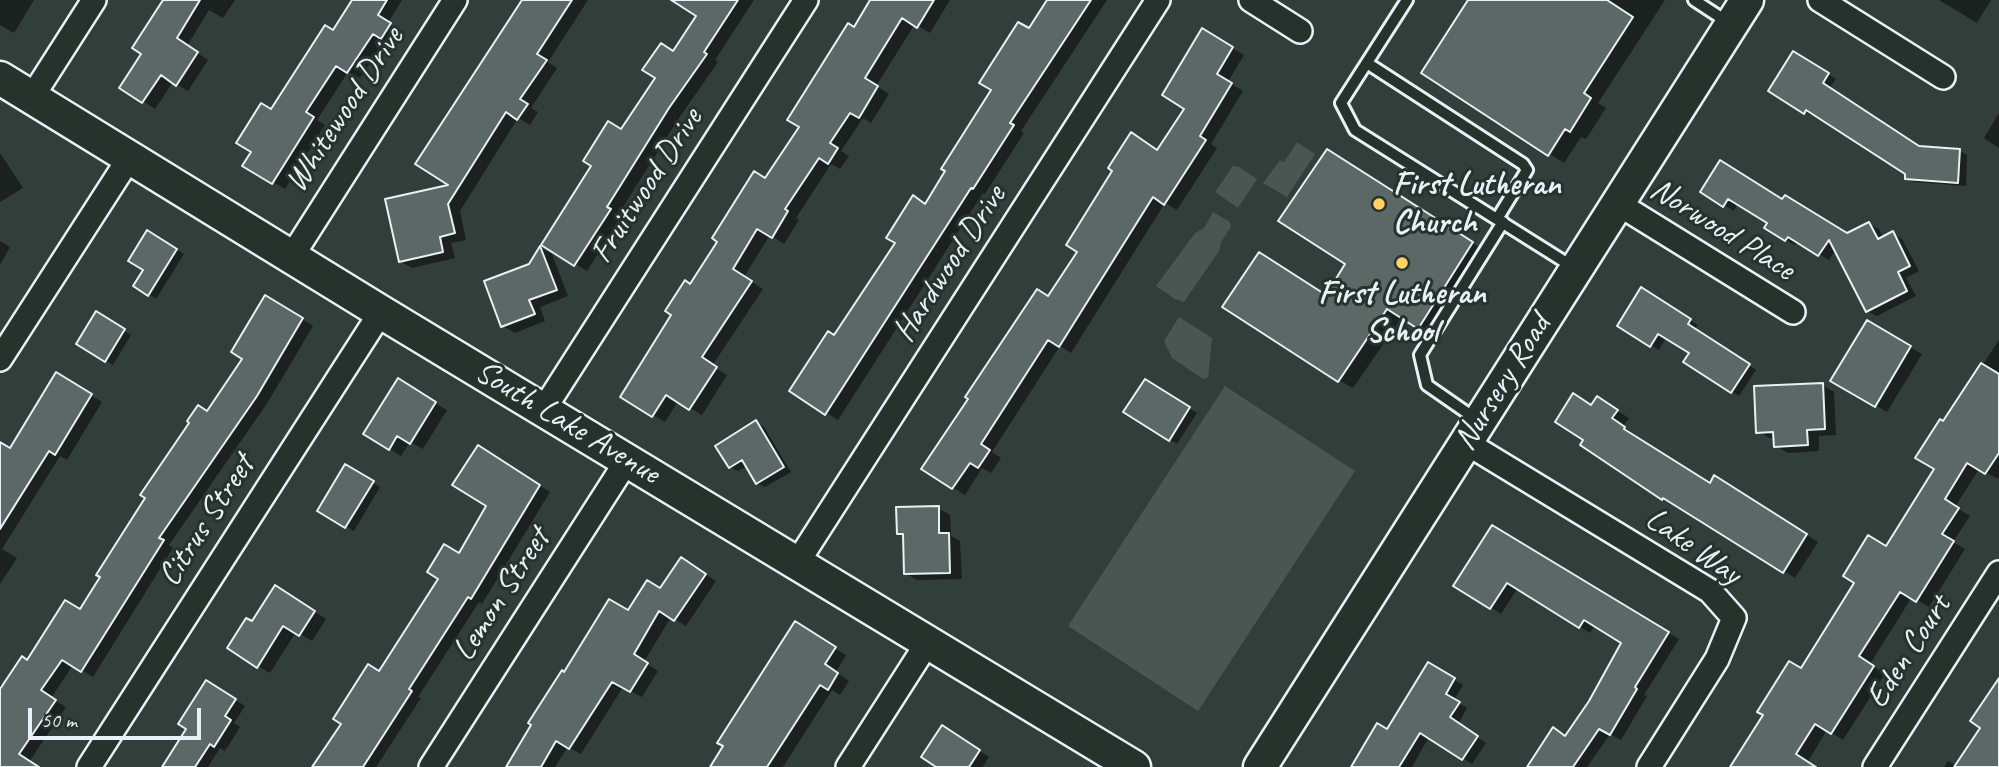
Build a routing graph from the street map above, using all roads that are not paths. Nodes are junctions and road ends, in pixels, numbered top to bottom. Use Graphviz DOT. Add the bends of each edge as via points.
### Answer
graph roads {
  1 [pos="94,0"];
  2 [pos="455,0"];
  3 [pos="806,0"];
  4 [pos="1158,0"];
  5 [pos="1251,0"];
  6 [pos="1407,0"];
  7 [pos="1694,0"];
  8 [pos="1820,0"];
  9 [pos="1740,12"];
  10 [pos="1300,31"];
  11 [pos="1367,63"];
  12 [pos="1943,77"];
  13 [pos="0,78"];
  14 [pos="32,97"];
  15 [pos="130,157"];
  16 [pos="1617,203"];
  17 [pos="1500,221"];
  18 [pos="292,256"];
  19 [pos="1576,268"];
  20 [pos="381,312"];
  21 [pos="1793,312"];
  22 [pos="0,359"];
  23 [pos="544,409"];
  24 [pos="1472,431"];
  25 [pos="628,459"];
  26 [pos="797,563"];
  27 [pos="1999,573"];
  28 [pos="928,642"];
  29 [pos="89,767"];
  30 [pos="432,767"];
  31 [pos="848,767"];
  32 [pos="1134,767"];
  33 [pos="1259,767"];
  34 [pos="1649,767"];
  35 [pos="1875,767"];
  1 -- 14 [label="street"];
  2 -- 18 [label="street, Whitewood Drive"];
  3 -- 23 [label="street, Fruitwood Drive"];
  4 -- 26 [label="street, Hardwood Drive"];
  5 -- 10 [label="street"];
  6 -- 11 [label="lane"];
  7 -- 9 [label="lane"];
  8 -- 12 [label="street"];
  9 -- 16 [label="street, Nursery Road"];
  11 -- 17 [label="lane" via="1341,103 1355,130"];
  11 -- 17 [label="lane" via="1523,164 1527,170"];
  13 -- 14 [label="street, South Lake Avenue"];
  14 -- 15 [label="street, South Lake Avenue"];
  15 -- 18 [label="street, South Lake Avenue"];
  15 -- 22 [label="street"];
  16 -- 19 [label="street, Nursery Road"];
  16 -- 21 [label="street, Norwood Place"];
  17 -- 19 [label="lane"];
  17 -- 24 [label="lane" via="1420,355 1427,385"];
  18 -- 20 [label="street, South Lake Avenue"];
  19 -- 24 [label="street, Nursery Road"];
  20 -- 23 [label="street, South Lake Avenue"];
  20 -- 29 [label="street, Citrus Street"];
  23 -- 25 [label="street, South Lake Avenue"];
  24 -- 33 [label="street, Nursery Road"];
  24 -- 34 [label="street, Lake Way" via="1710,591 1734,618 1717,659"];
  25 -- 26 [label="street, South Lake Avenue"];
  25 -- 30 [label="street, Lemon Street"];
  26 -- 28 [label="street, South Lake Avenue"];
  27 -- 35 [label="street, Eden Court"];
  28 -- 31 [label="street"];
  28 -- 32 [label="street, South Lake Avenue"];
}
